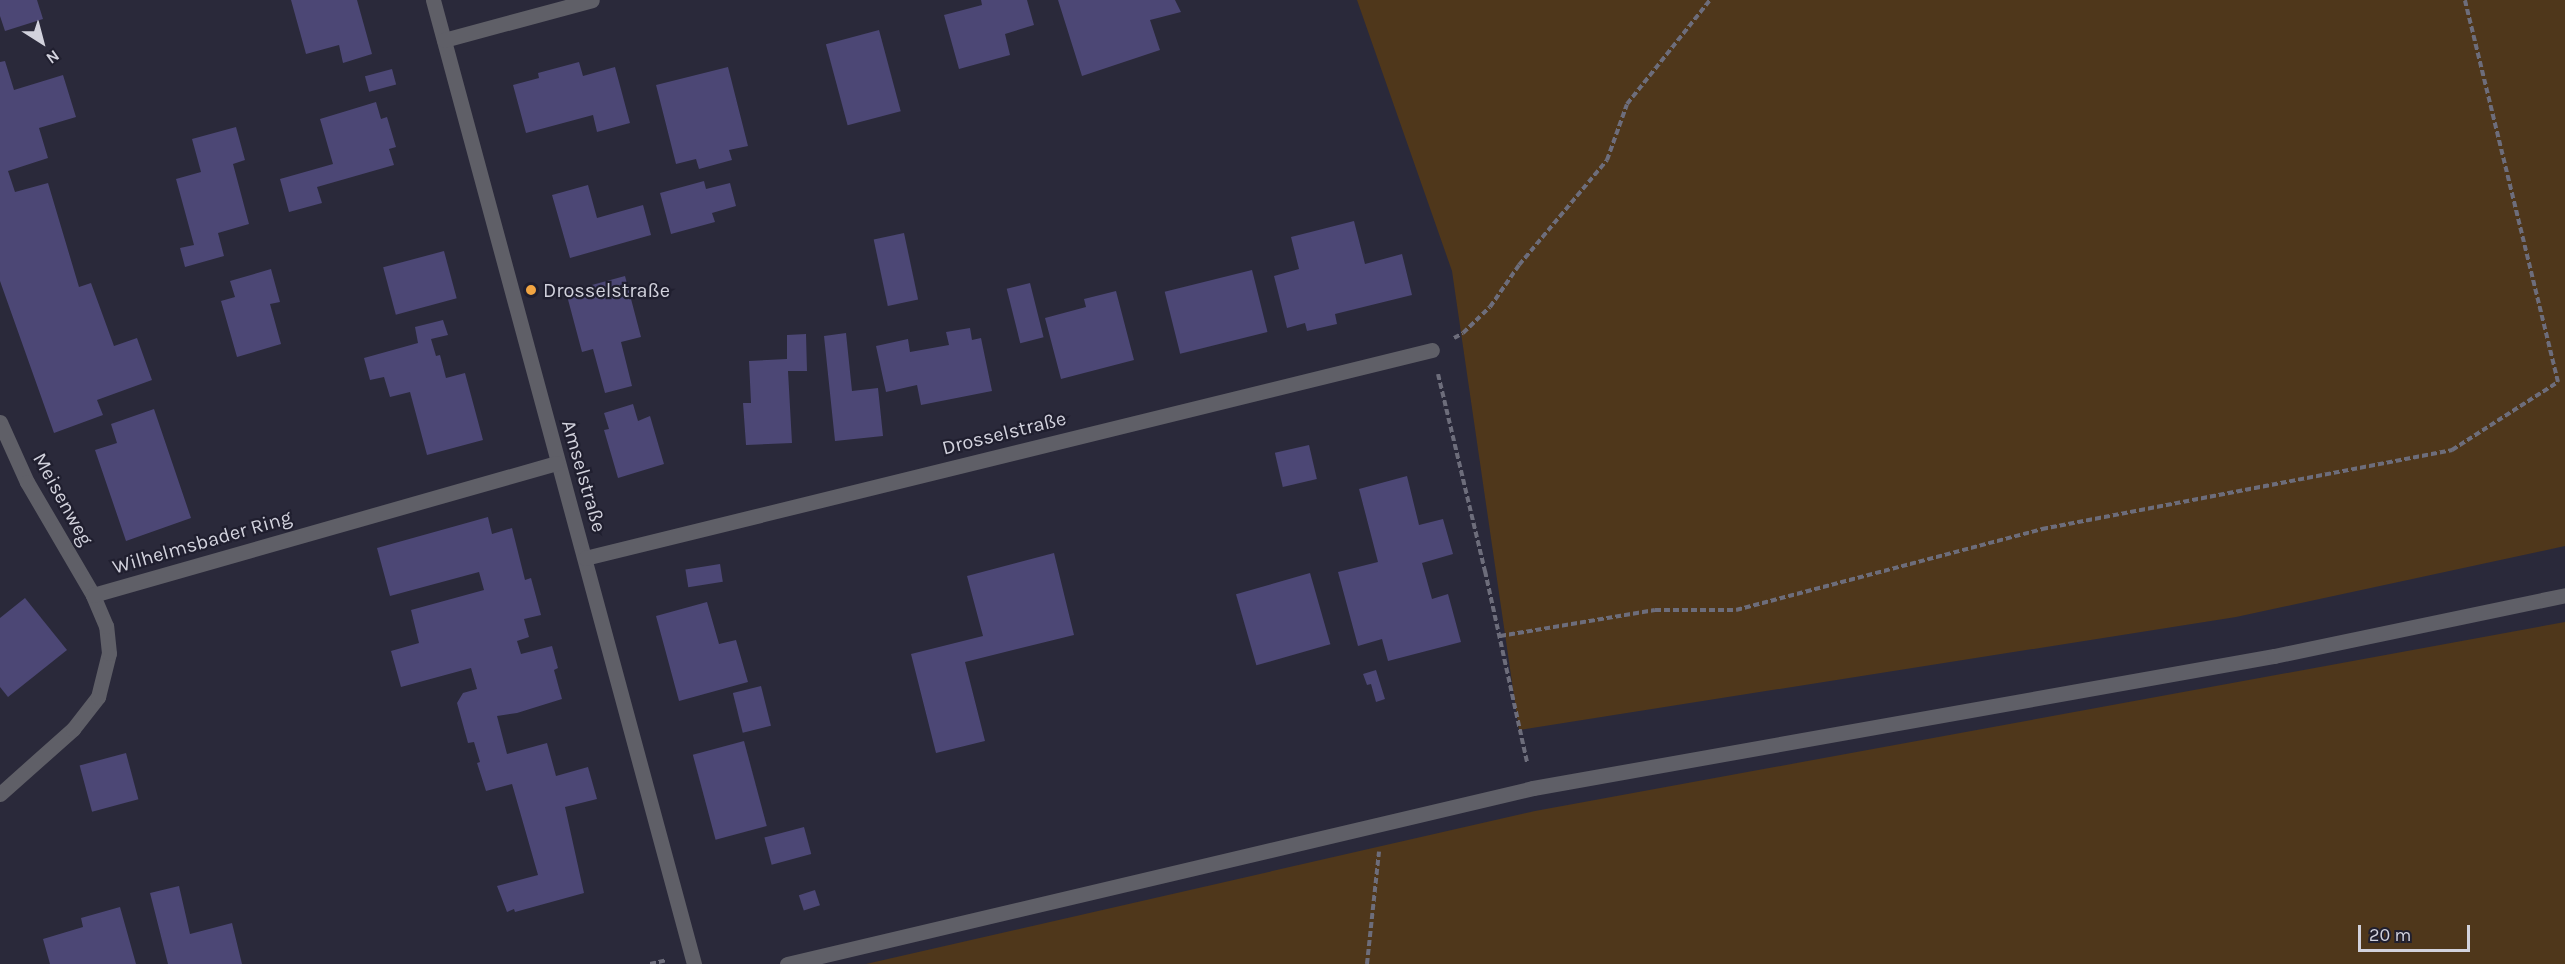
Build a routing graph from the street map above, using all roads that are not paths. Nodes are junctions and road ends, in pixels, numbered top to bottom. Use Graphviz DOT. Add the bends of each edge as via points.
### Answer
graph roads {
  1 [pos="433,0"];
  2 [pos="592,0"];
  3 [pos="444,40"];
  4 [pos="1432,350"];
  5 [pos="0,422"];
  6 [pos="557,463"];
  7 [pos="585,558"];
  8 [pos="93,595"];
  9 [pos="2565,595"];
  10 [pos="0,794"];
  11 [pos="694,964"];
  12 [pos="787,964"];
  1 -- 3 [label="street, Amselstraße"];
  2 -- 3 [label="street"];
  3 -- 6 [label="street, Amselstraße"];
  4 -- 7 [label="street, Drosselstraße"];
  5 -- 8 [label="street, Meisenweg" via="27,482"];
  6 -- 7 [label="street, Amselstraße"];
  6 -- 8 [label="street, Wilhelmsbader Ring"];
  7 -- 11 [label="street, Amselstraße"];
  8 -- 10 [label="street, Wilhelmsbader Ring" via="106,626 109,653 98,697 73,729"];
  9 -- 12 [label="street" via="2274,656 1533,788"];
}
